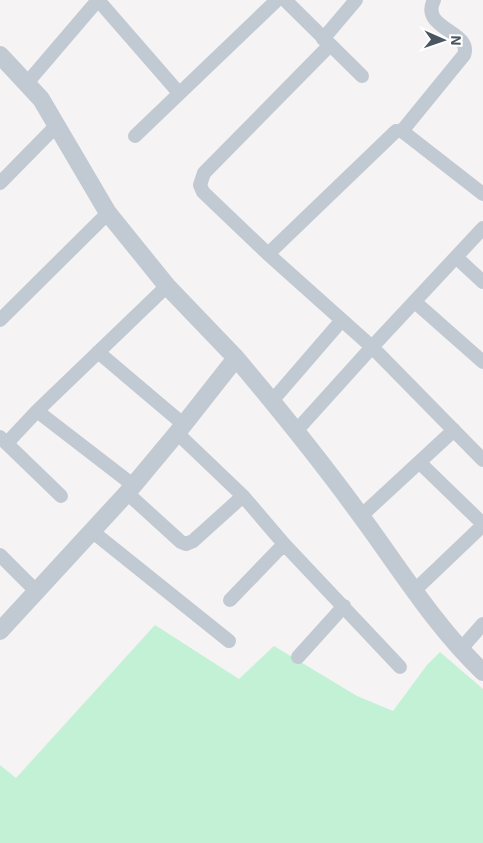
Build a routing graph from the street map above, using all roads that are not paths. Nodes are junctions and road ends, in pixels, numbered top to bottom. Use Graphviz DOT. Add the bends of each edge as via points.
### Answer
graph roads {
  1 [pos="98,0"];
  2 [pos="277,0"];
  3 [pos="285,0"];
  4 [pos="356,0"];
  5 [pos="434,0"];
  6 [pos="327,42"];
  7 [pos="0,54"];
  8 [pos="362,76"];
  9 [pos="27,83"];
  10 [pos="179,93"];
  11 [pos="57,125"];
  12 [pos="402,131"];
  13 [pos="135,136"];
  14 [pos="0,183"];
  15 [pos="483,194"];
  16 [pos="108,213"];
  17 [pos="483,228"];
  18 [pos="268,254"];
  19 [pos="456,257"];
  20 [pos="483,282"];
  21 [pos="167,286"];
  22 [pos="415,302"];
  23 [pos="0,320"];
  24 [pos="342,320"];
  25 [pos="372,347"];
  26 [pos="98,352"];
  27 [pos="236,358"];
  28 [pos="483,362"];
  29 [pos="272,401"];
  30 [pos="37,411"];
  31 [pos="180,429"];
  32 [pos="297,430"];
  33 [pos="454,430"];
  34 [pos="3,440"];
  35 [pos="483,460"];
  36 [pos="419,462"];
  37 [pos="130,489"];
  38 [pos="61,496"];
  39 [pos="243,496"];
  40 [pos="361,516"];
  41 [pos="483,525"];
  42 [pos="93,532"];
  43 [pos="284,544"];
  44 [pos="0,555"];
  45 [pos="415,590"];
  46 [pos="37,592"];
  47 [pos="230,600"];
  48 [pos="344,606"];
  49 [pos="483,624"];
  50 [pos="0,631"];
  51 [pos="229,641"];
  52 [pos="460,650"];
  53 [pos="298,658"];
  54 [pos="400,667"];
  55 [pos="483,672"];
  1 -- 9 [label="street"];
  1 -- 10 [label="street"];
  2 -- 10 [label="street"];
  3 -- 6 [label="street"];
  4 -- 6 [label="street"];
  5 -- 12 [label="street" via="431,13 434,19 461,41 466,50"];
  6 -- 8 [label="street"];
  6 -- 18 [label="street" via="204,173 200,185 203,192"];
  7 -- 9 [label="street"];
  9 -- 11 [label="street"];
  10 -- 13 [label="street"];
  11 -- 14 [label="street"];
  11 -- 16 [label="street"];
  12 -- 15 [label="street"];
  12 -- 18 [label="street" via="396,131"];
  16 -- 21 [label="street"];
  16 -- 23 [label="street"];
  17 -- 19 [label="street"];
  18 -- 24 [label="street"];
  19 -- 20 [label="street"];
  19 -- 22 [label="street"];
  21 -- 26 [label="street"];
  21 -- 27 [label="street"];
  22 -- 25 [label="street"];
  22 -- 28 [label="street"];
  24 -- 25 [label="street"];
  24 -- 29 [label="street"];
  25 -- 32 [label="street"];
  25 -- 33 [label="street"];
  26 -- 30 [label="street"];
  26 -- 31 [label="street"];
  27 -- 29 [label="street"];
  27 -- 31 [label="street"];
  29 -- 32 [label="street"];
  30 -- 34 [label="street"];
  30 -- 37 [label="street"];
  31 -- 37 [label="street"];
  31 -- 39 [label="street"];
  32 -- 40 [label="street"];
  33 -- 35 [label="street"];
  33 -- 36 [label="street"];
  34 -- 38 [label="street"];
  36 -- 40 [label="street"];
  36 -- 41 [label="street"];
  37 -- 39 [label="street" via="186,544"];
  37 -- 42 [label="street"];
  39 -- 43 [label="street"];
  40 -- 45 [label="street"];
  41 -- 45 [label="street"];
  42 -- 46 [label="street"];
  42 -- 51 [label="street"];
  43 -- 47 [label="street"];
  43 -- 48 [label="street"];
  44 -- 46 [label="street"];
  45 -- 52 [label="street"];
  46 -- 50 [label="street"];
  48 -- 53 [label="street"];
  48 -- 54 [label="street"];
  49 -- 52 [label="street"];
  52 -- 55 [label="street"];
}
